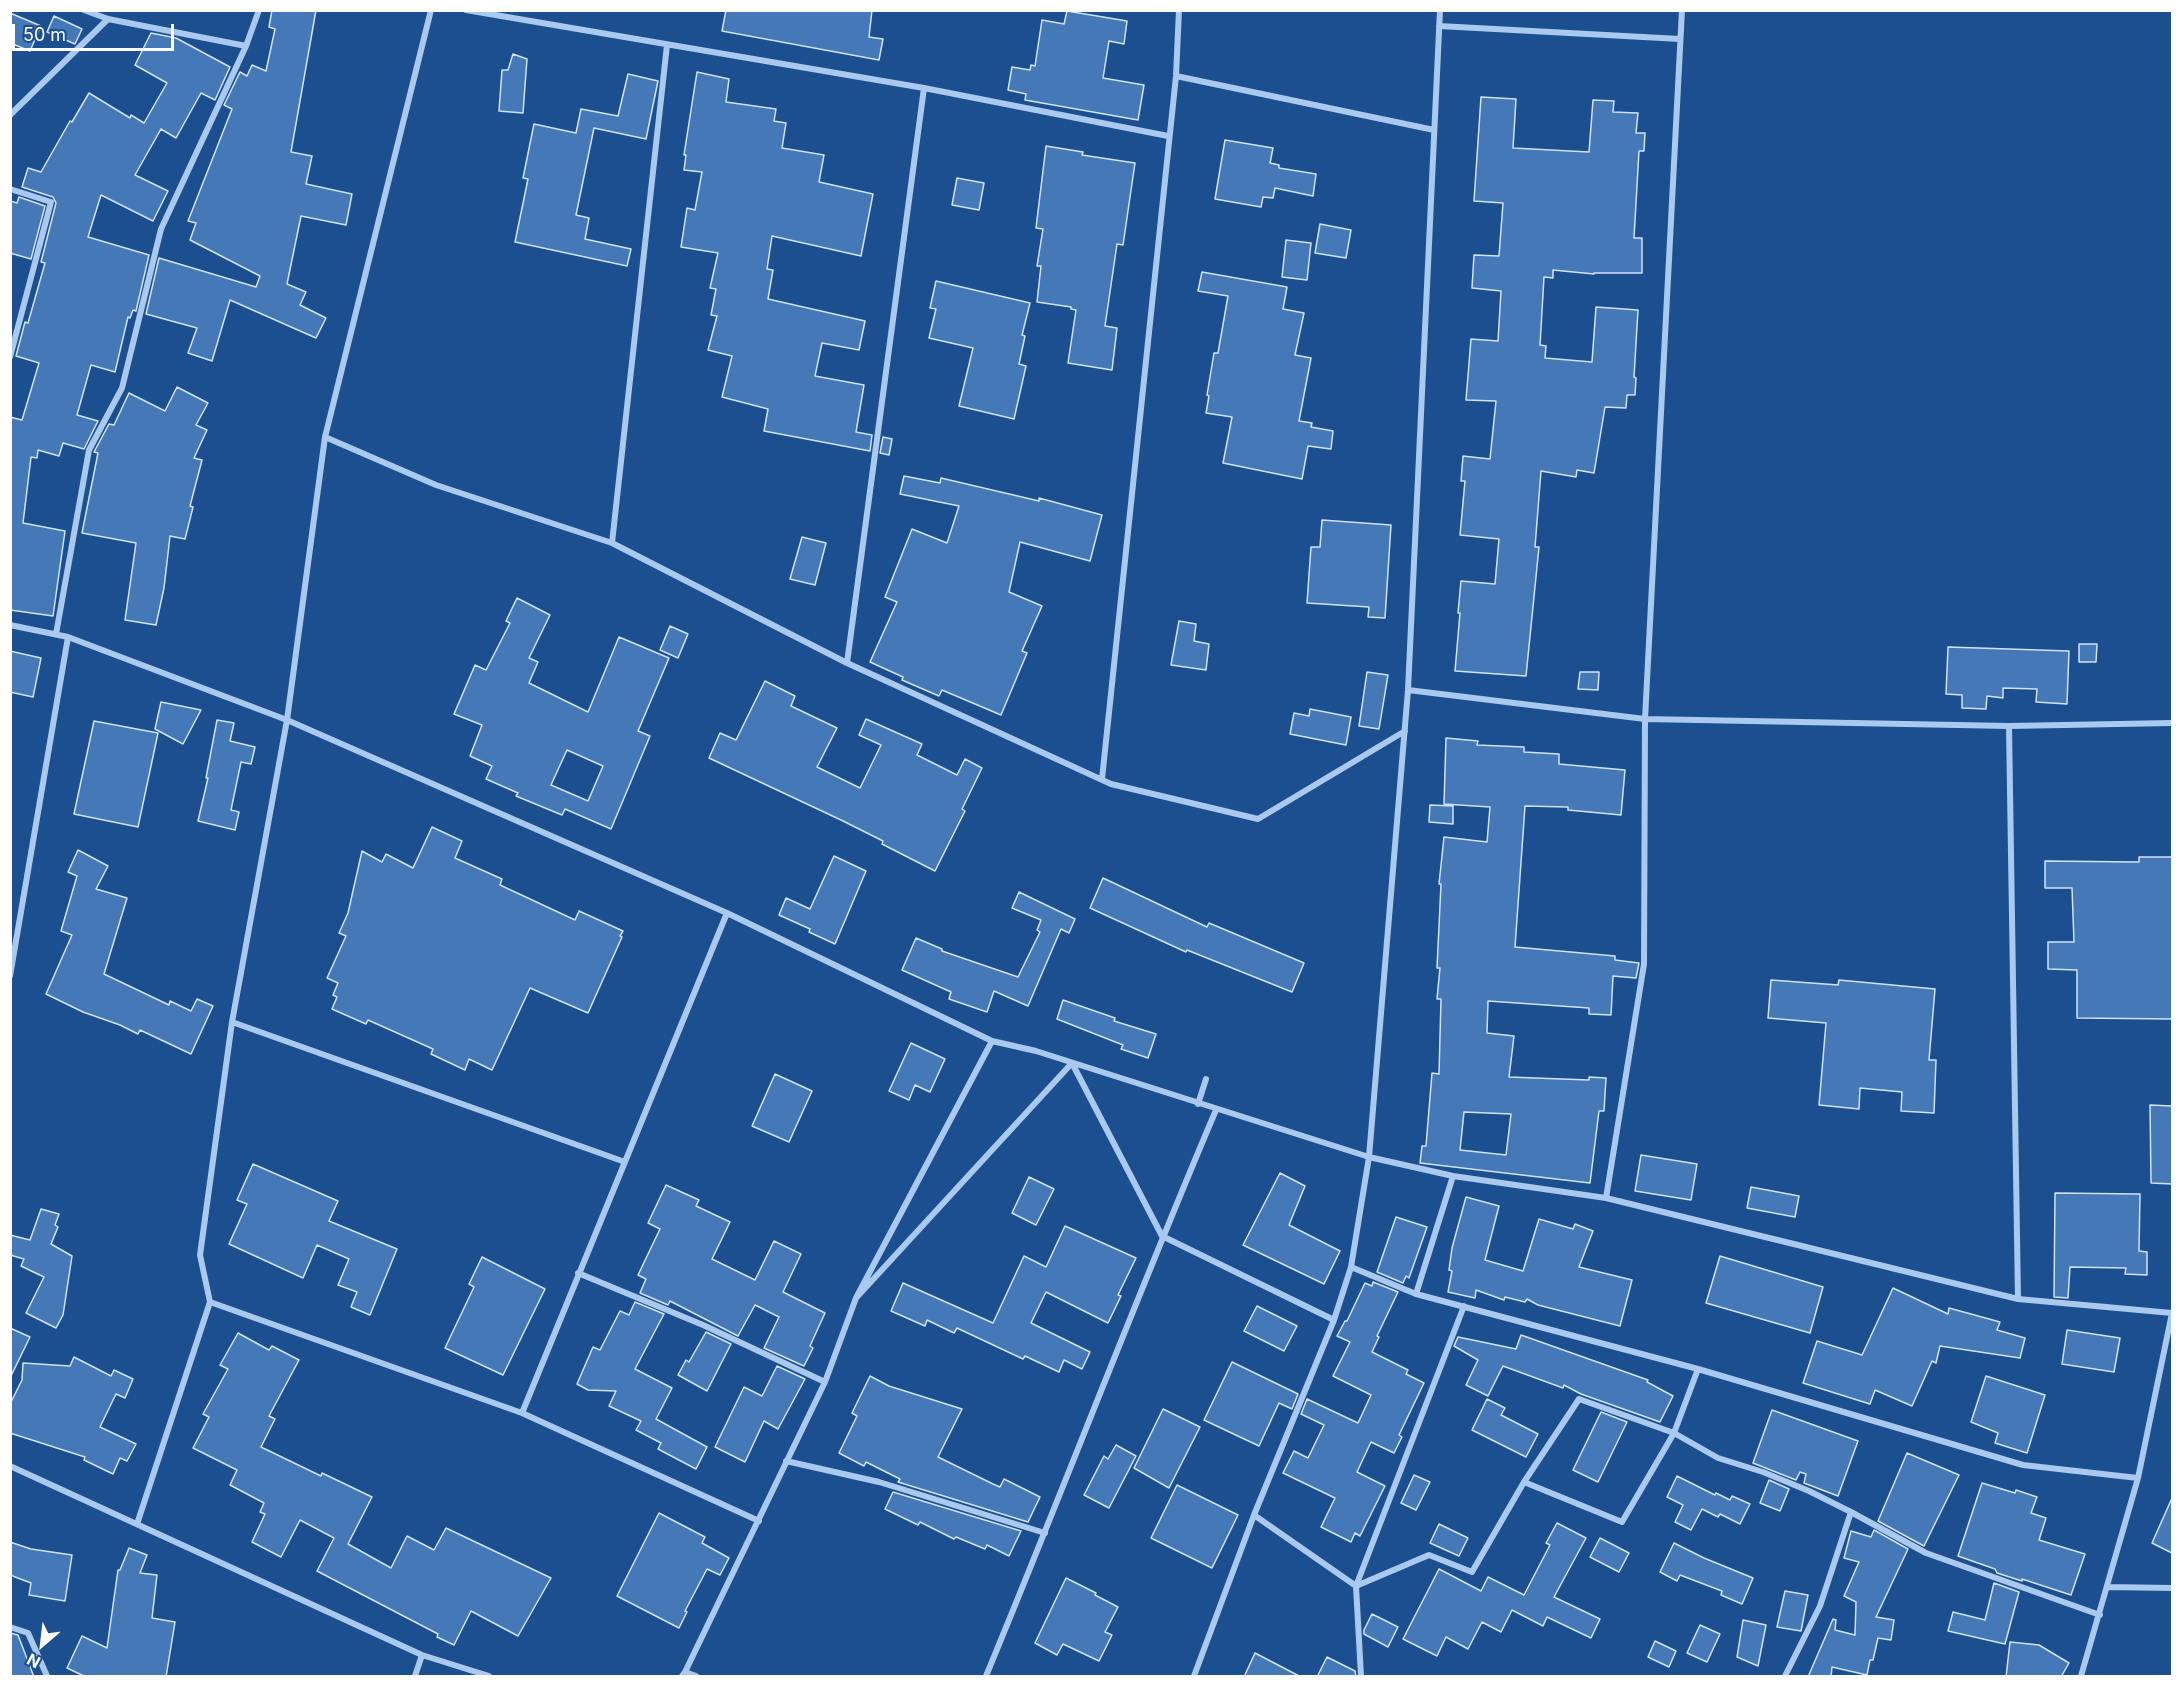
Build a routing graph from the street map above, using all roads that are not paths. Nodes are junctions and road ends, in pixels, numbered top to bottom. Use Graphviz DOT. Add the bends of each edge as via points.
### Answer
graph roads {
  1 [pos="84,10"];
  2 [pos="260,10"];
  3 [pos="431,10"];
  4 [pos="466,10"];
  5 [pos="1179,10"];
  6 [pos="1440,10"];
  7 [pos="1682,10"];
  8 [pos="108,19"];
  9 [pos="1439,26"];
  10 [pos="1680,39"];
  11 [pos="667,45"];
  12 [pos="246,46"];
  13 [pos="1176,76"];
  14 [pos="924,88"];
  15 [pos="10,115"];
  16 [pos="1434,130"];
  17 [pos="1168,136"];
  18 [pos="10,189"];
  19 [pos="10,357"];
  20 [pos="325,437"];
  21 [pos="612,543"];
  22 [pos="10,625"];
  23 [pos="56,634"];
  24 [pos="68,637"];
  25 [pos="847,663"];
  26 [pos="1408,690"];
  27 [pos="287,720"];
  28 [pos="1645,720"];
  29 [pos="2172,723"];
  30 [pos="2009,726"];
  31 [pos="1405,731"];
  32 [pos="1102,779"];
  33 [pos="727,913"];
  34 [pos="10,976"];
  35 [pos="232,1022"];
  36 [pos="992,1041"];
  37 [pos="1072,1063"];
  38 [pos="1206,1079"];
  39 [pos="1198,1104"];
  40 [pos="1216,1110"];
  41 [pos="1369,1157"];
  42 [pos="625,1162"];
  43 [pos="1453,1176"];
  44 [pos="1606,1198"];
  45 [pos="1162,1236"];
  46 [pos="1351,1267"];
  47 [pos="578,1273"];
  48 [pos="1416,1294"];
  49 [pos="856,1298"];
  50 [pos="2018,1299"];
  51 [pos="210,1302"];
  52 [pos="1464,1306"];
  53 [pos="2172,1313"];
  54 [pos="1334,1320"];
  55 [pos="1698,1369"];
  56 [pos="825,1382"];
  57 [pos="522,1413"];
  58 [pos="1674,1433"];
  59 [pos="786,1461"];
  60 [pos="10,1466"];
  61 [pos="2138,1478"];
  62 [pos="1524,1482"];
  63 [pos="1851,1512"];
  64 [pos="1254,1515"];
  65 [pos="759,1521"];
  66 [pos="137,1524"];
  67 [pos="1045,1533"];
  68 [pos="1356,1586"];
  69 [pos="2107,1587"];
  70 [pos="2172,1588"];
  71 [pos="2100,1615"];
  72 [pos="10,1628"];
  73 [pos="422,1655"];
  74 [pos="684,1674"];
  75 [pos="47,1677"];
  76 [pos="415,1677"];
  77 [pos="489,1677"];
  78 [pos="696,1677"];
  79 [pos="986,1677"];
  80 [pos="1194,1677"];
  81 [pos="1361,1677"];
  82 [pos="1785,1677"];
  83 [pos="2081,1677"];
  1 -- 8 [label="street"];
  2 -- 12 [label="street"];
  3 -- 20 [label="street"];
  4 -- 11 [label="street"];
  5 -- 13 [label="street"];
  6 -- 9 [label="street"];
  7 -- 10 [label="street"];
  8 -- 12 [label="street"];
  8 -- 15 [label="street"];
  9 -- 10 [label="street"];
  9 -- 16 [label="street"];
  10 -- 28 [label="street"];
  11 -- 14 [label="street"];
  11 -- 21 [label="street"];
  12 -- 23 [label="street" via="161,229 122,388 89,450"];
  13 -- 16 [label="street"];
  13 -- 17 [label="street"];
  14 -- 17 [label="street"];
  14 -- 25 [label="street"];
  16 -- 26 [label="street"];
  17 -- 32 [label="street"];
  18 -- 19 [label="street" via="51,202"];
  20 -- 21 [label="street" via="436,485"];
  20 -- 27 [label="street"];
  21 -- 25 [label="street"];
  22 -- 23 [label="street"];
  23 -- 24 [label="street"];
  24 -- 27 [label="street"];
  24 -- 34 [label="street"];
  25 -- 32 [label="street"];
  26 -- 28 [label="street"];
  26 -- 31 [label="street"];
  27 -- 33 [label="street"];
  27 -- 35 [label="street"];
  28 -- 30 [label="street"];
  28 -- 44 [label="street" via="1644,964"];
  29 -- 30 [label="street"];
  30 -- 50 [label="street"];
  31 -- 32 [label="street" via="1258,819"];
  31 -- 41 [label="street"];
  33 -- 36 [label="street"];
  33 -- 42 [label="street"];
  35 -- 42 [label="street"];
  35 -- 51 [label="street" via="200,1255"];
  36 -- 37 [label="street"];
  36 -- 49 [label="street"];
  37 -- 39 [label="street"];
  37 -- 45 [label="street"];
  37 -- 49 [label="street"];
  38 -- 39 [label="street"];
  39 -- 40 [label="street"];
  40 -- 41 [label="street"];
  40 -- 45 [label="street"];
  41 -- 43 [label="street"];
  41 -- 46 [label="street"];
  42 -- 47 [label="street"];
  43 -- 44 [label="street"];
  43 -- 48 [label="street"];
  44 -- 50 [label="street"];
  45 -- 54 [label="street"];
  45 -- 67 [label="street"];
  46 -- 48 [label="street"];
  46 -- 54 [label="street"];
  47 -- 56 [label="street"];
  47 -- 57 [label="street"];
  48 -- 52 [label="street"];
  49 -- 56 [label="street"];
  50 -- 53 [label="street"];
  51 -- 57 [label="street"];
  51 -- 66 [label="street"];
  52 -- 55 [label="street"];
  52 -- 68 [label="street"];
  53 -- 61 [label="street"];
  54 -- 64 [label="street"];
  55 -- 58 [label="street"];
  55 -- 61 [label="street" via="2023,1465"];
  56 -- 59 [label="street"];
  57 -- 65 [label="street"];
  58 -- 62 [label="street" via="1579,1399"];
  58 -- 62 [label="street" via="1622,1522"];
  58 -- 63 [label="street" via="1718,1458 1772,1476"];
  59 -- 65 [label="street"];
  59 -- 67 [label="street" via="879,1482"];
  60 -- 66 [label="street"];
  61 -- 69 [label="street"];
  62 -- 68 [label="street" via="1472,1572 1429,1555"];
  63 -- 71 [label="street" via="1926,1553"];
  63 -- 82 [label="street" via="1820,1606"];
  64 -- 68 [label="street"];
  64 -- 80 [label="street"];
  65 -- 74 [label="street"];
  66 -- 73 [label="street"];
  67 -- 79 [label="street"];
  68 -- 81 [label="street"];
  69 -- 70 [label="street"];
  69 -- 71 [label="street"];
  71 -- 83 [label="street"];
  72 -- 75 [label="street" via="28,1633"];
  73 -- 76 [label="street"];
  73 -- 77 [label="street"];
  74 -- 78 [label="street"];
}
